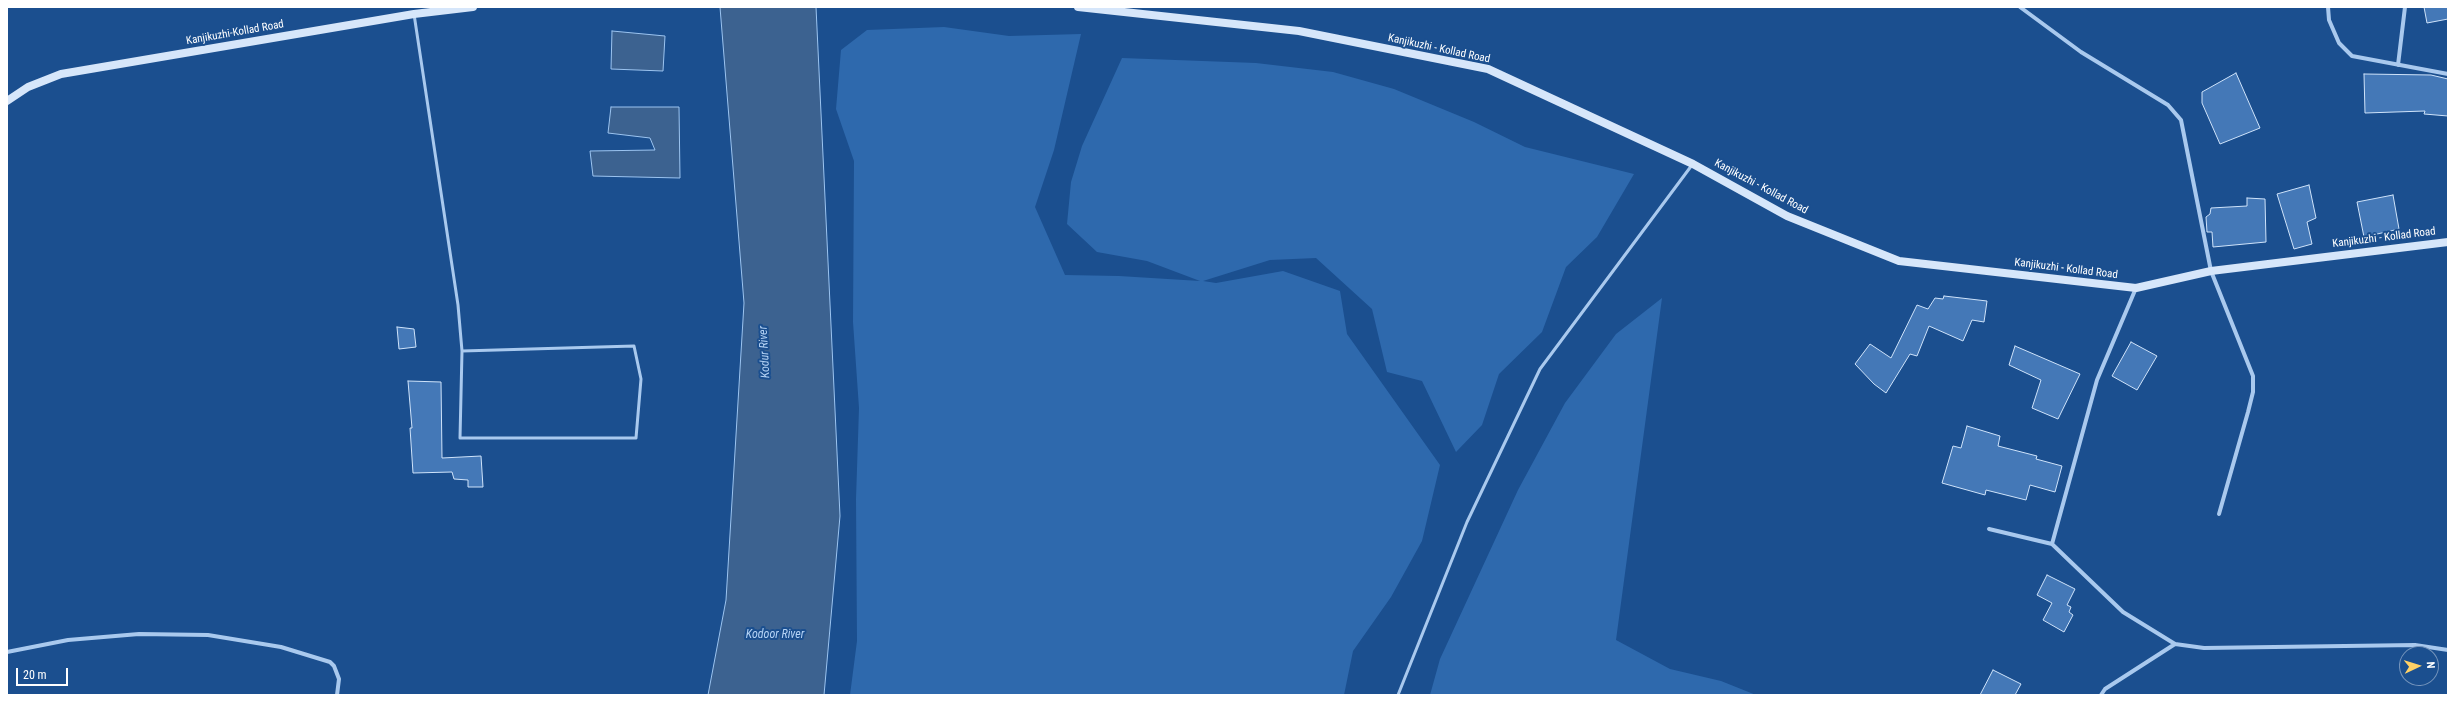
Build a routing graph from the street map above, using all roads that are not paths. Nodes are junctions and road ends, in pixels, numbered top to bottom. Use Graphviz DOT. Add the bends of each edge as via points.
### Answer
graph roads {
  1 [pos="473,7"];
  2 [pos="1078,7"];
  3 [pos="2020,7"];
  4 [pos="2328,7"];
  5 [pos="2405,7"];
  6 [pos="414,14"];
  7 [pos="2398,65"];
  8 [pos="2448,74"];
  9 [pos="7,102"];
  10 [pos="1693,164"];
  11 [pos="2448,242"];
  12 [pos="2211,271"];
  13 [pos="2136,288"];
  14 [pos="462,351"];
  15 [pos="2219,514"];
  16 [pos="1989,529"];
  17 [pos="2052,544"];
  18 [pos="2175,644"];
  19 [pos="2448,650"];
  20 [pos="7,652"];
  21 [pos="337,695"];
  22 [pos="1398,695"];
  23 [pos="2102,695"];
  1 -- 6 [label="main road, Kanjikuzhi-Kollad Road"];
  2 -- 10 [label="main road, Kanjikuzhi - Kollad Road" via="1299,31 1488,70"];
  3 -- 12 [label="street" via="2081,52 2176,112 2184,128"];
  4 -- 7 [label="street" via="2329,20 2346,52 2360,59"];
  5 -- 7 [label="street"];
  6 -- 9 [label="main road, Kanjikuzhi-Kollad Road" via="61,74 28,87"];
  6 -- 14 [label="lane" via="458,305"];
  7 -- 8 [label="street"];
  10 -- 13 [label="main road, Kanjikuzhi - Kollad Road" via="1787,216 1899,261"];
  10 -- 22 [label="lane" via="1540,369 1467,522"];
  11 -- 12 [label="main road, Kanjikuzhi - Kollad Road"];
  12 -- 13 [label="main road, Kanjikuzhi - Kollad Road"];
  12 -- 15 [label="street" via="2252,370 2254,384"];
  13 -- 17 [label="street" via="2097,380"];
  14 -- 14 [label="lane" via="634,346 641,379 636,438 460,438"];
  16 -- 17 [label="street"];
  17 -- 18 [label="street" via="2123,612"];
  18 -- 19 [label="street" via="2204,648 2415,645"];
  18 -- 23 [label="street" via="2105,689"];
  20 -- 21 [label="street" via="68,640 123,635 208,635 281,647 330,662 339,679"];
}
